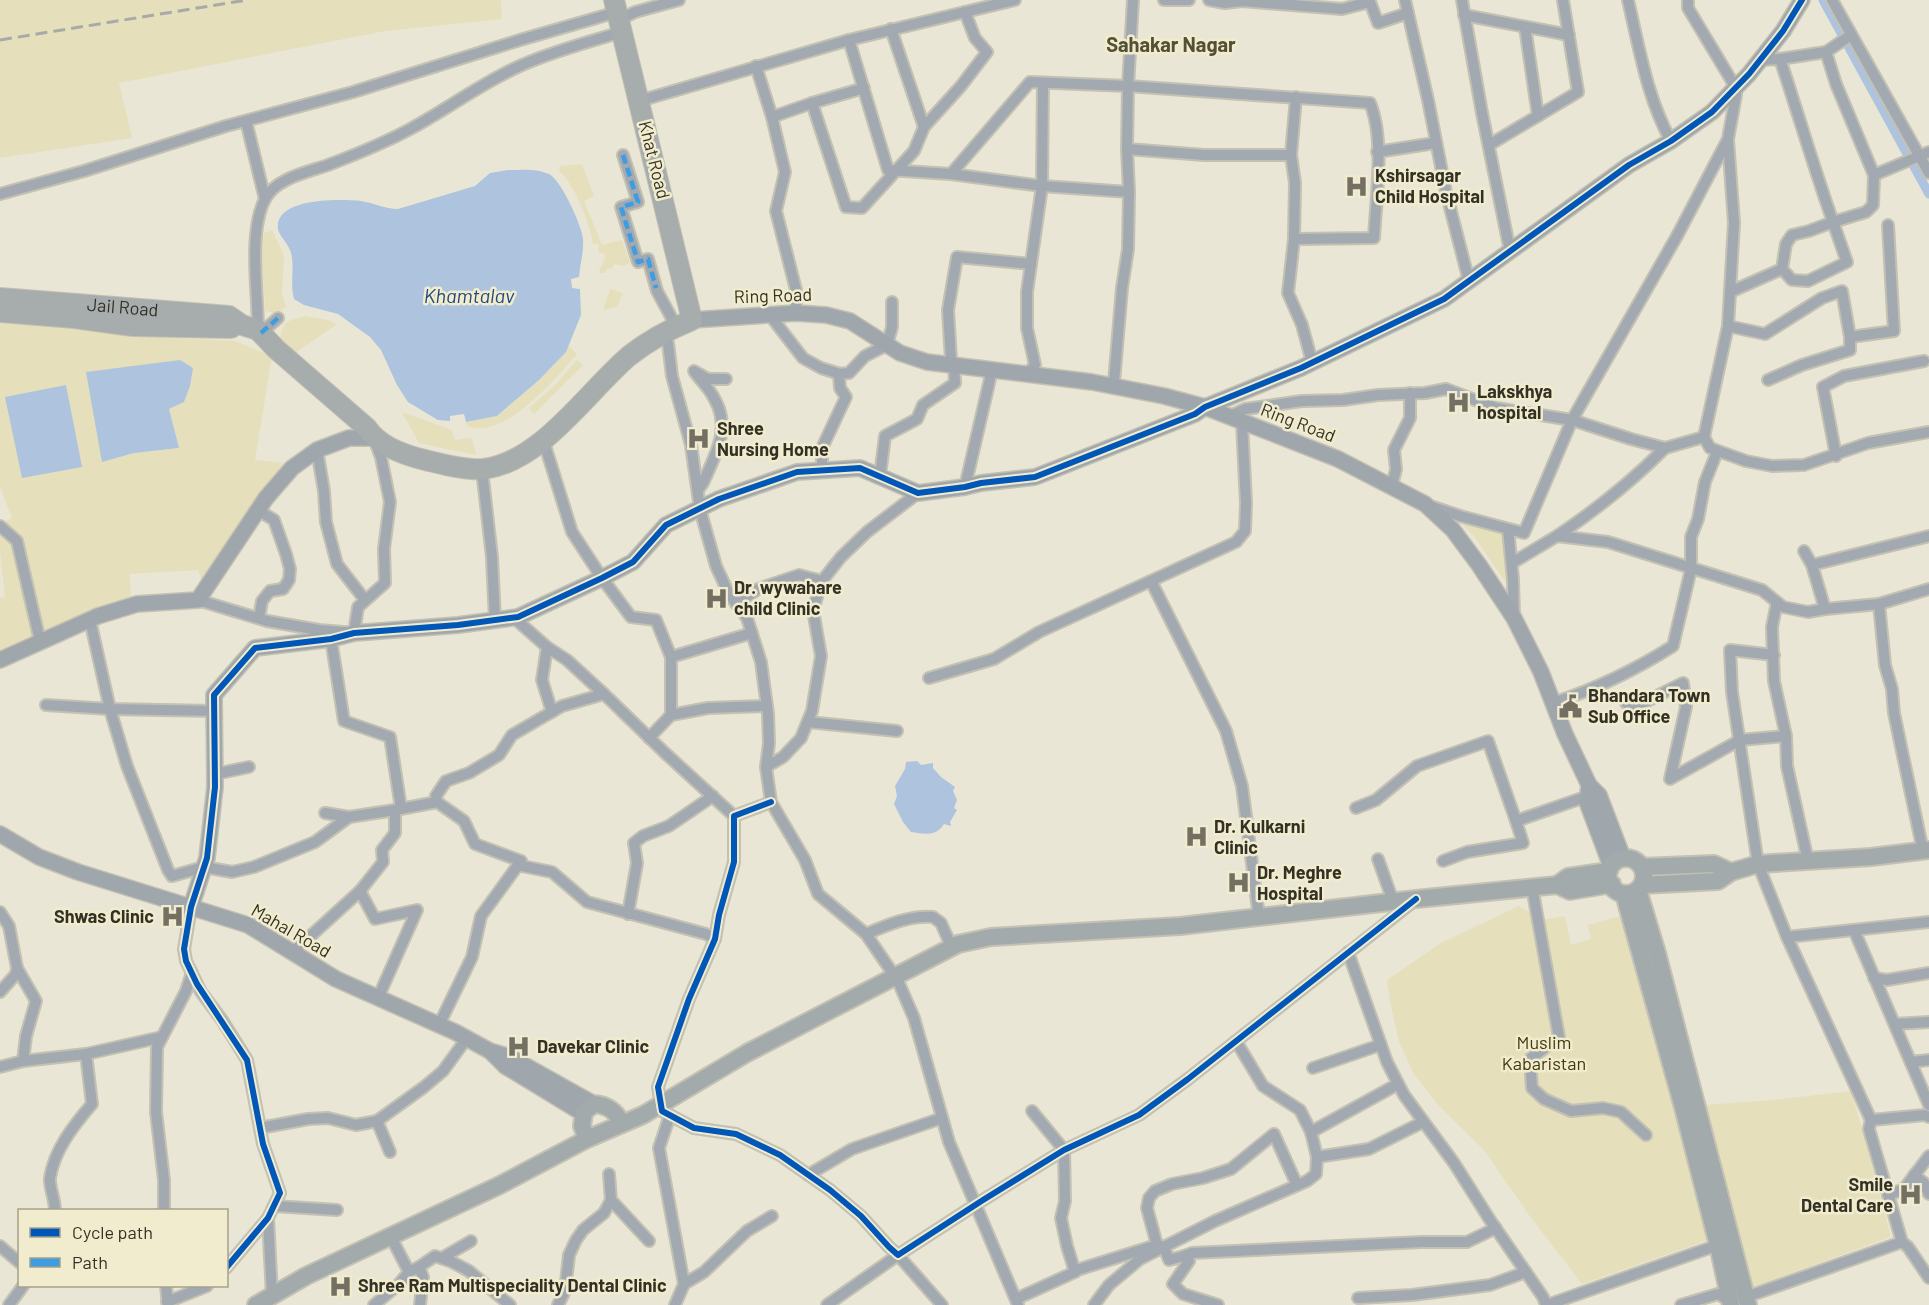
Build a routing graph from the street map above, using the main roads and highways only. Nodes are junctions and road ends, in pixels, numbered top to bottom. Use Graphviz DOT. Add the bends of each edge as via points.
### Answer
graph roads {
  1 [pos="618,16"];
  2 [pos="0,298"];
  3 [pos="0,312"];
  4 [pos="254,329"];
  5 [pos="482,470"];
  6 [pos="1926,851"];
  7 [pos="1731,872"];
  8 [pos="1623,878"];
  9 [pos="1681,1072"];
  10 [pos="622,1124"];
  11 [pos="587,1139"];
  12 [pos="1739,1302"];
  13 [pos="256,1305"];
  1 -- 5 [label="highway, Khat Road" via="639,101 676,328 630,355 526,454"];
  2 -- 4 [label="highway, Jail Road" via="230,316"];
  3 -- 4 [label="highway, Jail Road" via="133,326"];
  4 -- 5 [label="highway, Jail Road" via="368,428 374,438 407,456"];
  6 -- 7 [label="main road" via="1758,864"];
  7 -- 8 [label="main road" via="1718,881"];
  7 -- 8 [label="main road" via="1714,864 1642,867 1633,859"];
  8 -- 9 [label="main road" via="1657,953"];
  8 -- 10 [label="main road" via="1568,877 1557,885 1532,888 1180,926 991,937 958,944 747,1053 666,1110"];
  9 -- 12 [label="main road"];
  9 -- 12 [label="main road" via="1718,1245 1731,1296"];
  10 -- 11 [label="main road"];
  10 -- 11 [label="main road" via="616,1113 603,1105 589,1109 582,1126"];
  11 -- 13 [label="main road" via="500,1185 306,1276"];
}
